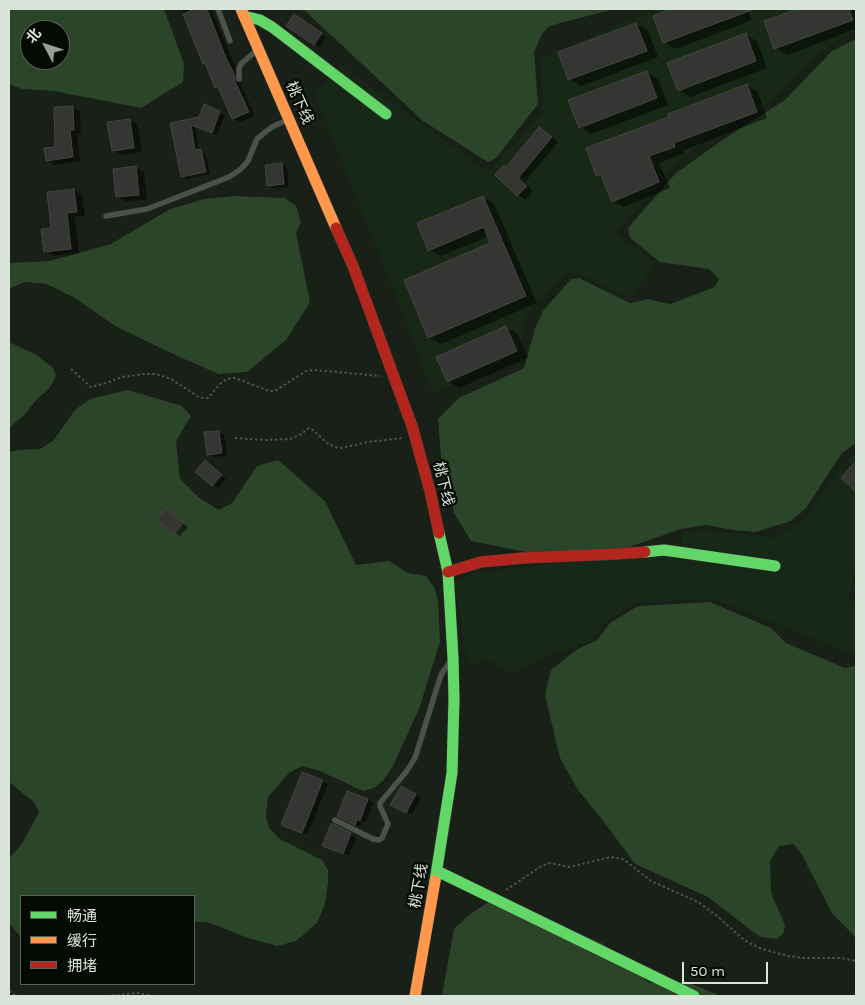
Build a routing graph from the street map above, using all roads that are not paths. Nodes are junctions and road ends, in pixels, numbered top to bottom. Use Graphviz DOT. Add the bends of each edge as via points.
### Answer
graph roads {
  1 [pos="218,9"];
  2 [pos="242,12"];
  3 [pos="230,41"];
  4 [pos="258,49"];
  5 [pos="239,79"];
  6 [pos="386,114"];
  7 [pos="289,119"];
  8 [pos="106,216"];
  9 [pos="775,566"];
  10 [pos="448,572"];
  11 [pos="453,658"];
  12 [pos="335,820"];
  13 [pos="437,871"];
  14 [pos="414,996"];
  15 [pos="694,996"];
  1 -- 3 [label="lane"];
  2 -- 4 [label="main road, 桃下线"];
  2 -- 6 [label="main road" via="272,26"];
  4 -- 5 [label="lane" via="242,64"];
  4 -- 7 [label="main road, 桃下线"];
  7 -- 8 [label="lane" via="264,133 248,161 229,177 147,209"];
  7 -- 10 [label="main road, 桃下线" via="353,266 415,437"];
  9 -- 10 [label="main road" via="664,550 481,562"];
  10 -- 11 [label="main road, 桃下线"];
  11 -- 12 [label="lane" via="442,673 415,758 380,803 388,824 382,838 373,839"];
  11 -- 13 [label="main road, 桃下线" via="452,773"];
  13 -- 14 [label="main road, 桃下线"];
  13 -- 15 [label="main road"];
}
